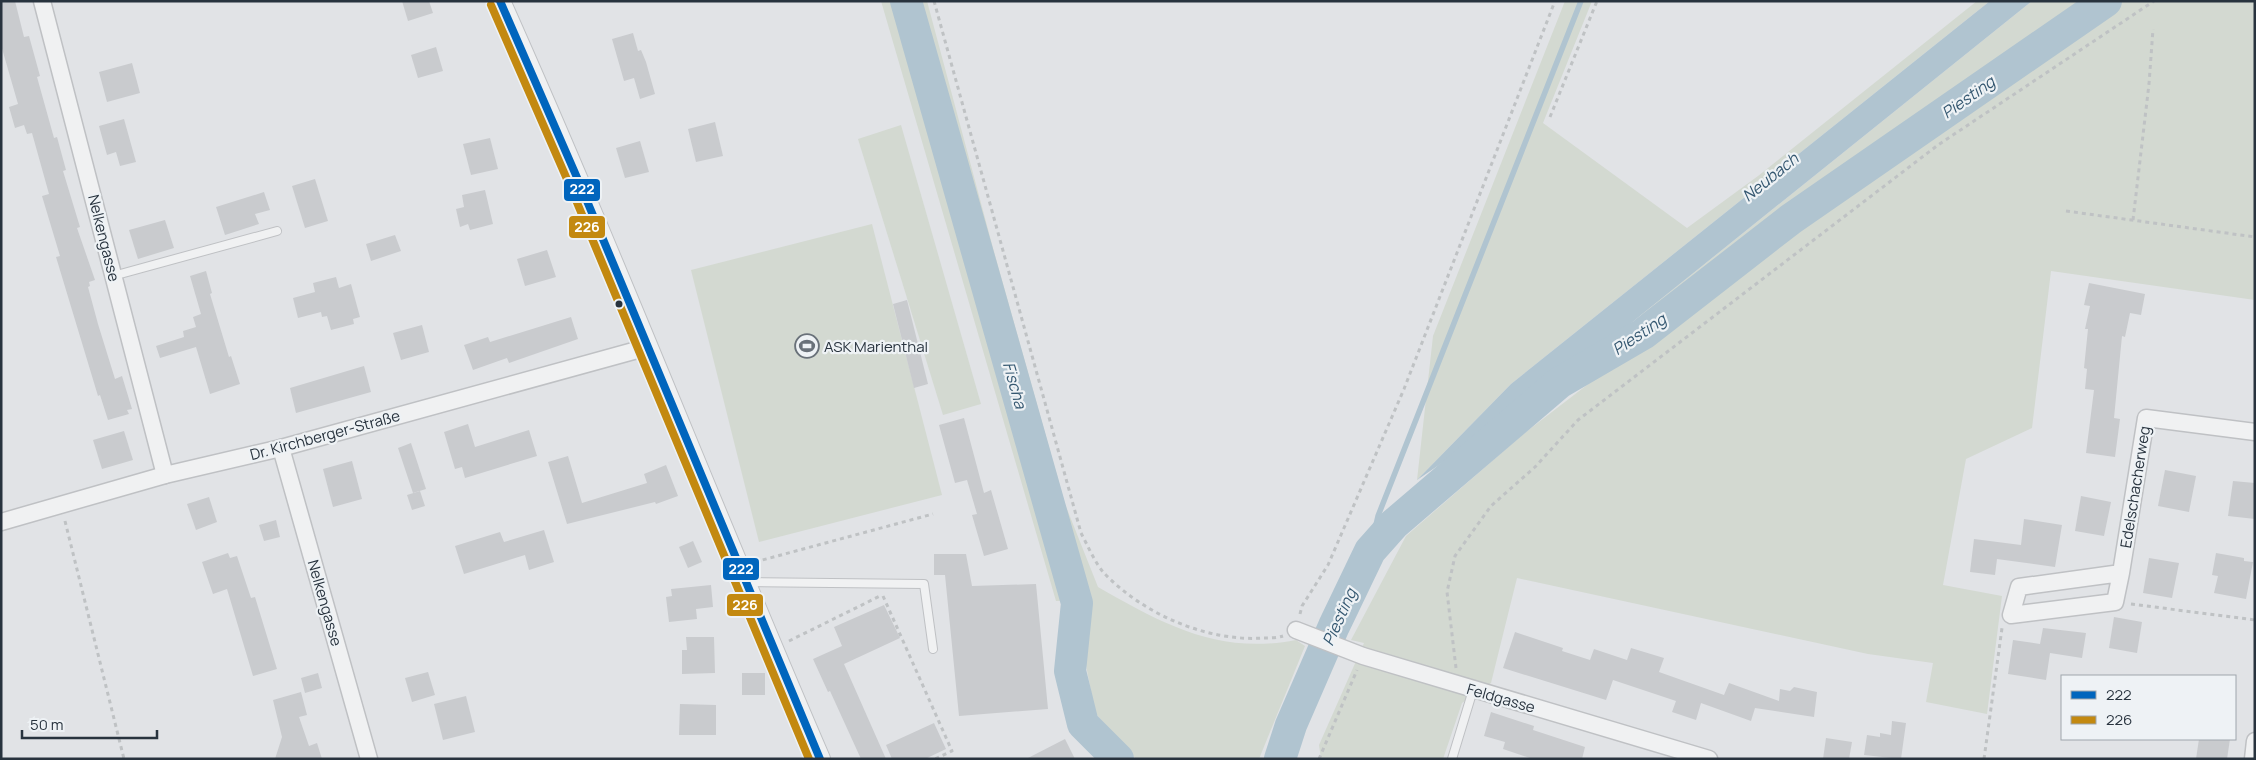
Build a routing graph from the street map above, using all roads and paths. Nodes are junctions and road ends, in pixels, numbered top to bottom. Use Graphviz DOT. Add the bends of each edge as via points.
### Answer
graph roads {
  1 [pos="42,1"];
  2 [pos="500,1"];
  3 [pos="934,1"];
  4 [pos="1555,1"];
  5 [pos="1597,1"];
  6 [pos="2154,1"];
  7 [pos="2153,30"];
  8 [pos="1550,117"];
  9 [pos="2066,211"];
  10 [pos="2133,220"];
  11 [pos="277,231"];
  12 [pos="2255,237"];
  13 [pos="113,276"];
  14 [pos="648,347"];
  15 [pos="2255,432"];
  16 [pos="281,448"];
  17 [pos="164,475"];
  18 [pos="79,500"];
  19 [pos="934,514"];
  20 [pos="1,522"];
  21 [pos="2121,573"];
  22 [pos="741,574"];
  23 [pos="878,584"];
  24 [pos="883,595"];
  25 [pos="2115,602"];
  26 [pos="2011,615"];
  27 [pos="2255,620"];
  28 [pos="1296,630"];
  29 [pos="773,649"];
  30 [pos="933,649"];
  31 [pos="1356,654"];
  32 [pos="1465,687"];
  33 [pos="2255,741"];
  34 [pos="124,759"];
  35 [pos="369,759"];
  36 [pos="820,759"];
  37 [pos="936,759"];
  38 [pos="1319,759"];
  39 [pos="1452,759"];
  40 [pos="1709,759"];
  41 [pos="1984,759"];
  42 [pos="2252,759"];
  1 -- 13 [label="street, Nelkengasse"];
  2 -- 14 [label="street"];
  3 -- 28 [label="path" via="1081,533 1103,572 1138,601 1185,625 1229,638 1280,637"];
  4 -- 28 [label="path" via="1404,389 1328,564 1302,606"];
  5 -- 8 [label="path"];
  6 -- 32 [label="path" via="1938,145 1578,420 1535,467 1491,506 1456,556 1447,592"];
  7 -- 10 [label="path"];
  9 -- 10 [label="path"];
  10 -- 12 [label="path"];
  11 -- 13 [label="lane"];
  13 -- 17 [label="street, Nelkengasse"];
  14 -- 16 [label="street, Dr. Kirchberger-Straße"];
  14 -- 22 [label="street"];
  15 -- 21 [label="street, Edelschacherweg" via="2146,418"];
  16 -- 17 [label="street, Dr. Kirchberger-Straße"];
  16 -- 35 [label="street, Nelkengasse"];
  17 -- 18 [label="street, Dr. Kirchberger-Straße"];
  18 -- 20 [label="street, Dr. Kirchberger-Straße"];
  18 -- 34 [label="path" via="65,521"];
  19 -- 22 [label="path"];
  21 -- 25 [label="street, Edelschacherweg"];
  21 -- 26 [label="street" via="2019,587"];
  22 -- 23 [label="lane"];
  22 -- 29 [label="street"];
  23 -- 24 [label="path"];
  23 -- 30 [label="lane" via="924,584"];
  24 -- 29 [label="path"];
  24 -- 37 [label="path" via="952,751"];
  25 -- 26 [label="street"];
  25 -- 27 [label="path"];
  26 -- 41 [label="path" via="2003,624"];
  28 -- 31 [label="street, Feldgasse"];
  29 -- 36 [label="street"];
  31 -- 32 [label="street, Feldgasse"];
  31 -- 38 [label="path"];
  32 -- 39 [label="lane"];
  32 -- 40 [label="street, Feldgasse"];
  33 -- 42 [label="street"];
}
